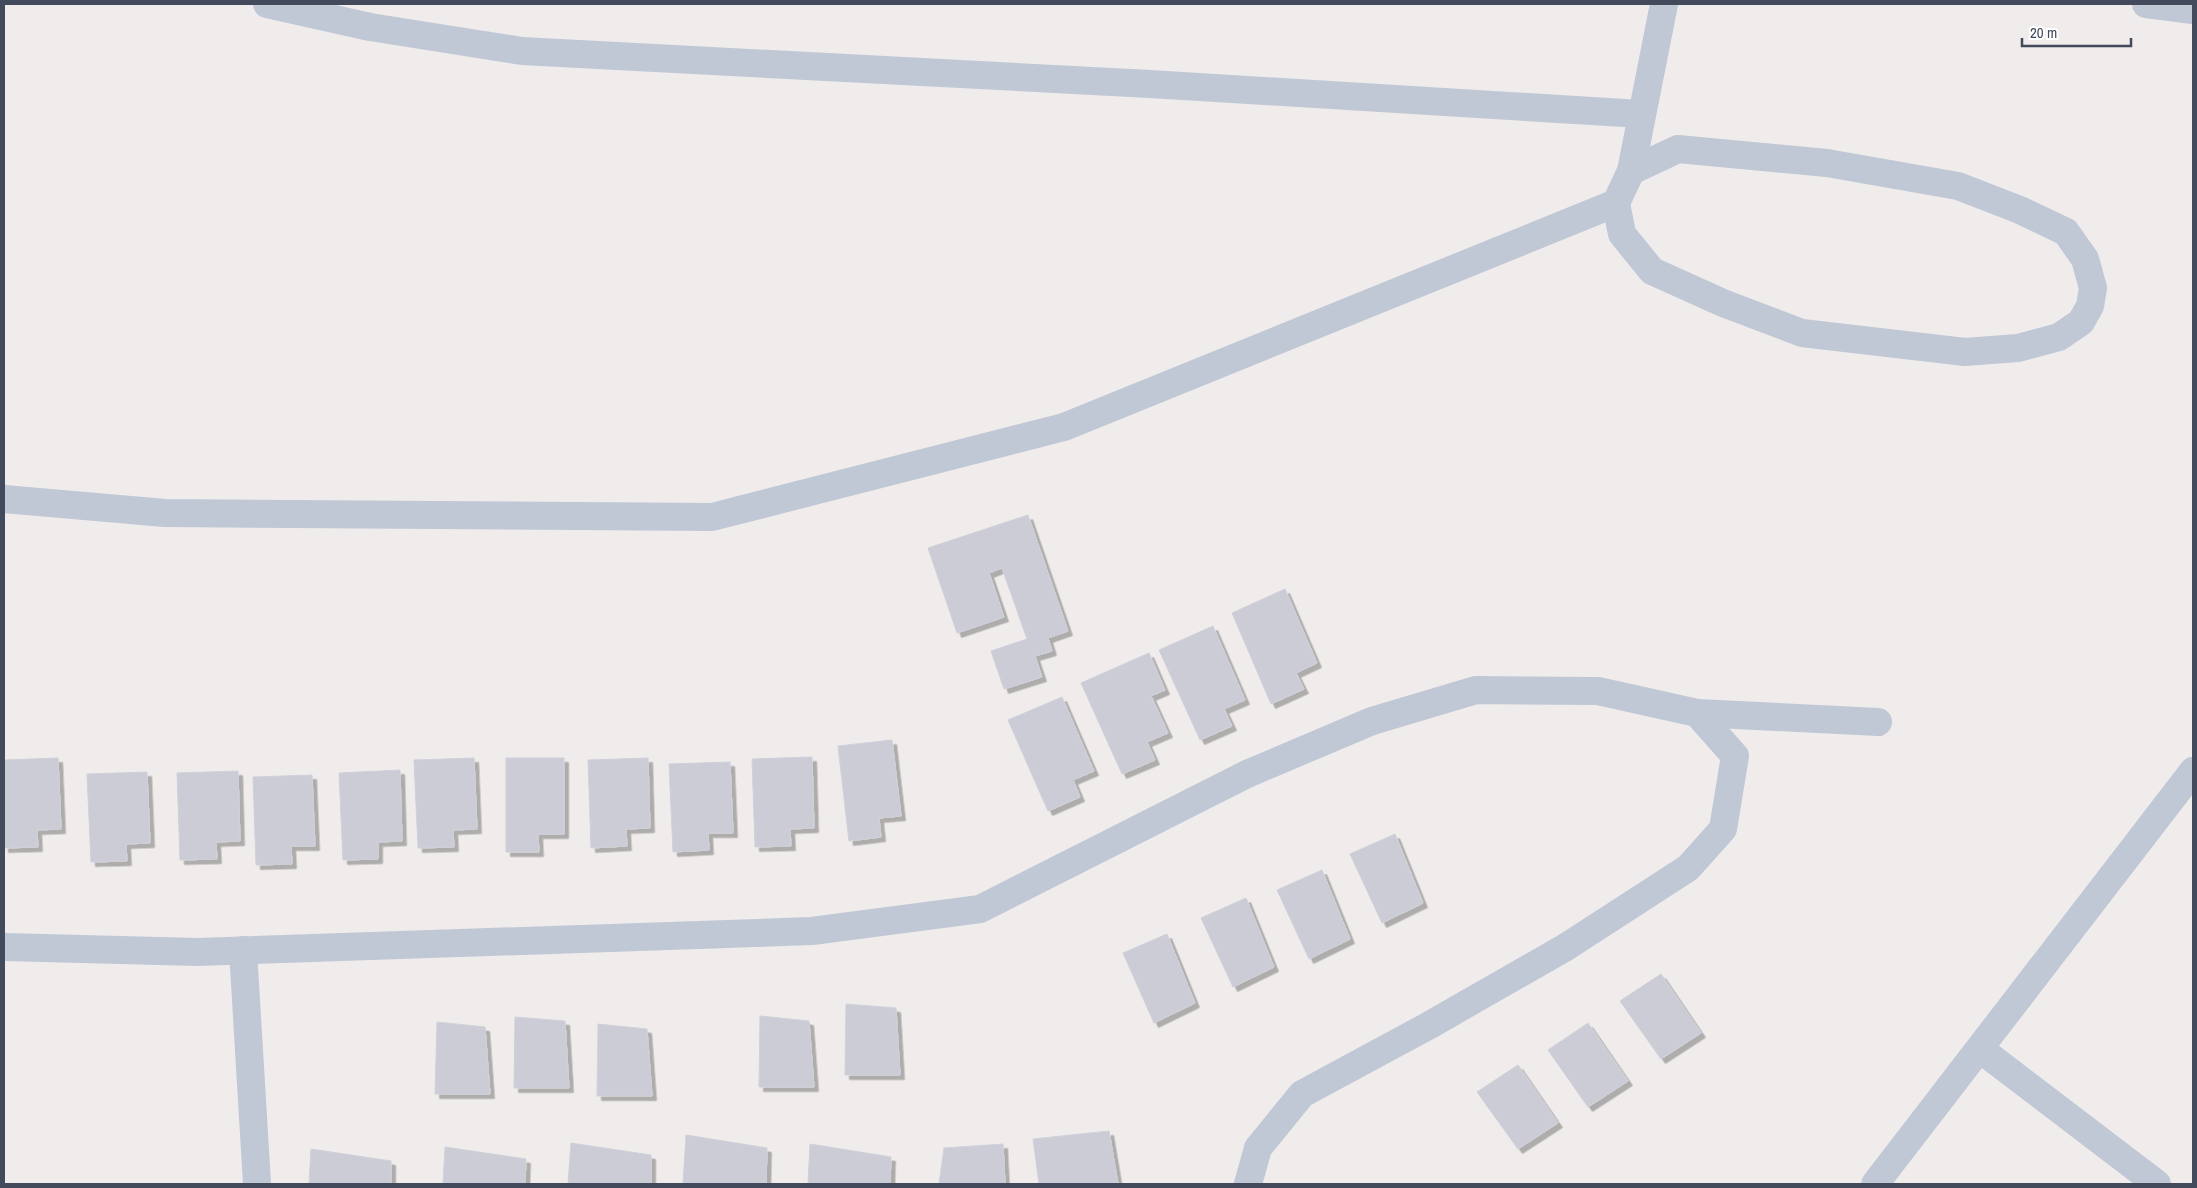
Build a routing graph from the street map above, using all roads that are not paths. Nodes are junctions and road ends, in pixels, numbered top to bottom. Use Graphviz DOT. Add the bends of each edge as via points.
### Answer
graph roads {
  1 [pos="267,4"];
  2 [pos="1664,4"];
  3 [pos="2146,4"];
  4 [pos="2193,10"];
  5 [pos="1641,114"];
  6 [pos="1631,171"];
  7 [pos="1616,203"];
  8 [pos="4,499"];
  9 [pos="1697,713"];
  10 [pos="1878,722"];
  11 [pos="2191,778"];
  12 [pos="4,947"];
  13 [pos="243,950"];
  14 [pos="1980,1049"];
  15 [pos="257,1184"];
  16 [pos="1248,1184"];
  17 [pos="1875,1184"];
  18 [pos="2157,1184"];
  1 -- 5 [label="street" via="370,27 522,51"];
  2 -- 5 [label="street"];
  3 -- 4 [label="street"];
  5 -- 6 [label="street"];
  6 -- 7 [label="street"];
  6 -- 7 [label="street" via="1678,149 1827,163 1958,186 2066,232 2085,259 2093,288 2090,306 2081,322 2059,337 2018,348 1965,352 1802,333 1652,271 1622,234"];
  7 -- 8 [label="street" via="1064,427 712,517 165,513"];
  9 -- 10 [label="street"];
  9 -- 13 [label="street" via="1598,692 1476,690 1372,721 1247,774 980,909 812,931"];
  9 -- 16 [label="street" via="1735,756 1723,829 1688,868 1566,947 1302,1094 1258,1148"];
  11 -- 14 [label="street"];
  12 -- 13 [label="street" via="198,952"];
  13 -- 15 [label="street"];
  14 -- 17 [label="street"];
  14 -- 18 [label="street"];
}
